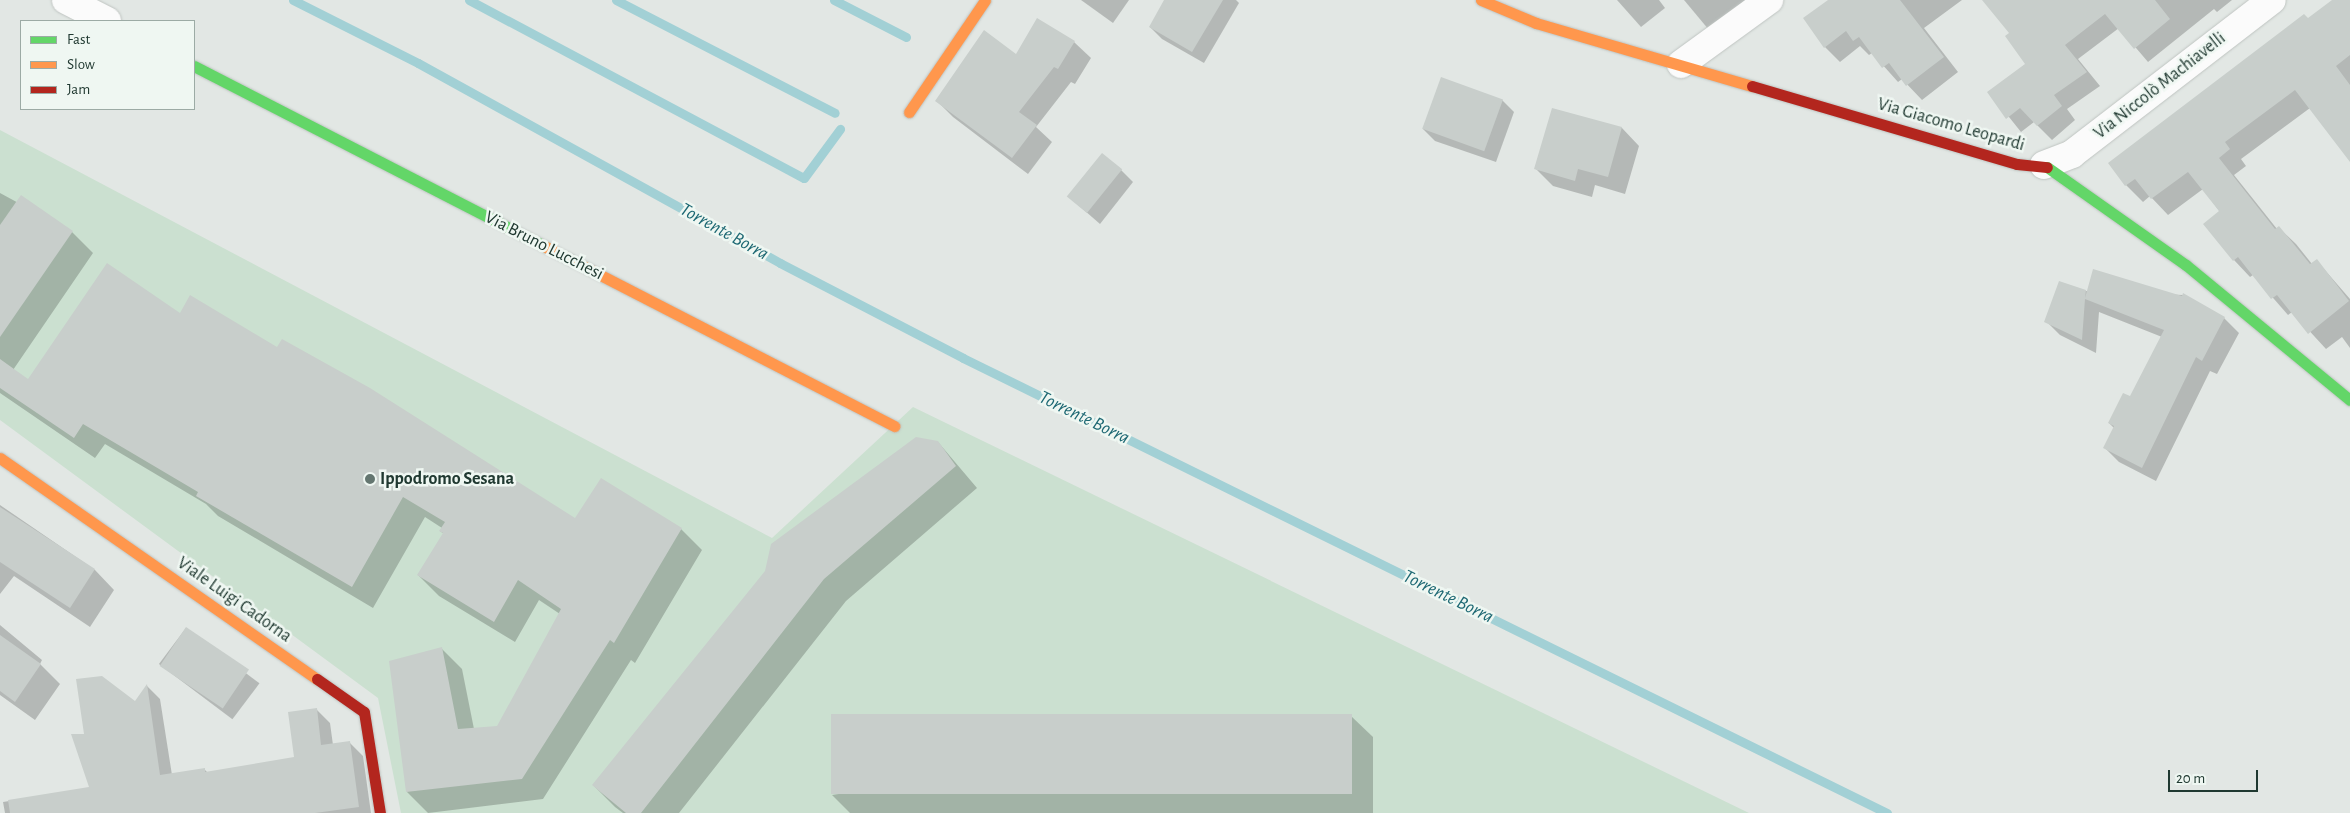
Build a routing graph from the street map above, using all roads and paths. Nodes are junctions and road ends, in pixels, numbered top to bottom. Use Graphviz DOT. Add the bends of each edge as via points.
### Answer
graph roads {
  1 [pos="66,0"];
  2 [pos="984,0"];
  3 [pos="1481,0"];
  4 [pos="1769,0"];
  5 [pos="2272,0"];
  6 [pos="105,20"];
  7 [pos="1681,64"];
  8 [pos="195,67"];
  9 [pos="908,112"];
  10 [pos="2044,165"];
  11 [pos="2350,400"];
  12 [pos="894,426"];
  13 [pos="0,458"];
  14 [pos="380,813"];
  1 -- 6 [label="street"];
  2 -- 9 [label="street"];
  3 -- 7 [label="street, Via Giacomo Leopardi" via="1536,23"];
  4 -- 7 [label="street"];
  5 -- 10 [label="street, Via Niccolò Machiavelli" via="2072,154"];
  7 -- 10 [label="street, Via Giacomo Leopardi" via="2017,164"];
  8 -- 12 [label="street, Via Bruno Lucchesi"];
  10 -- 11 [label="street, Via Giacomo Leopardi" via="2186,265"];
  13 -- 14 [label="street, Viale Luigi Cadorna" via="364,712"];
}
